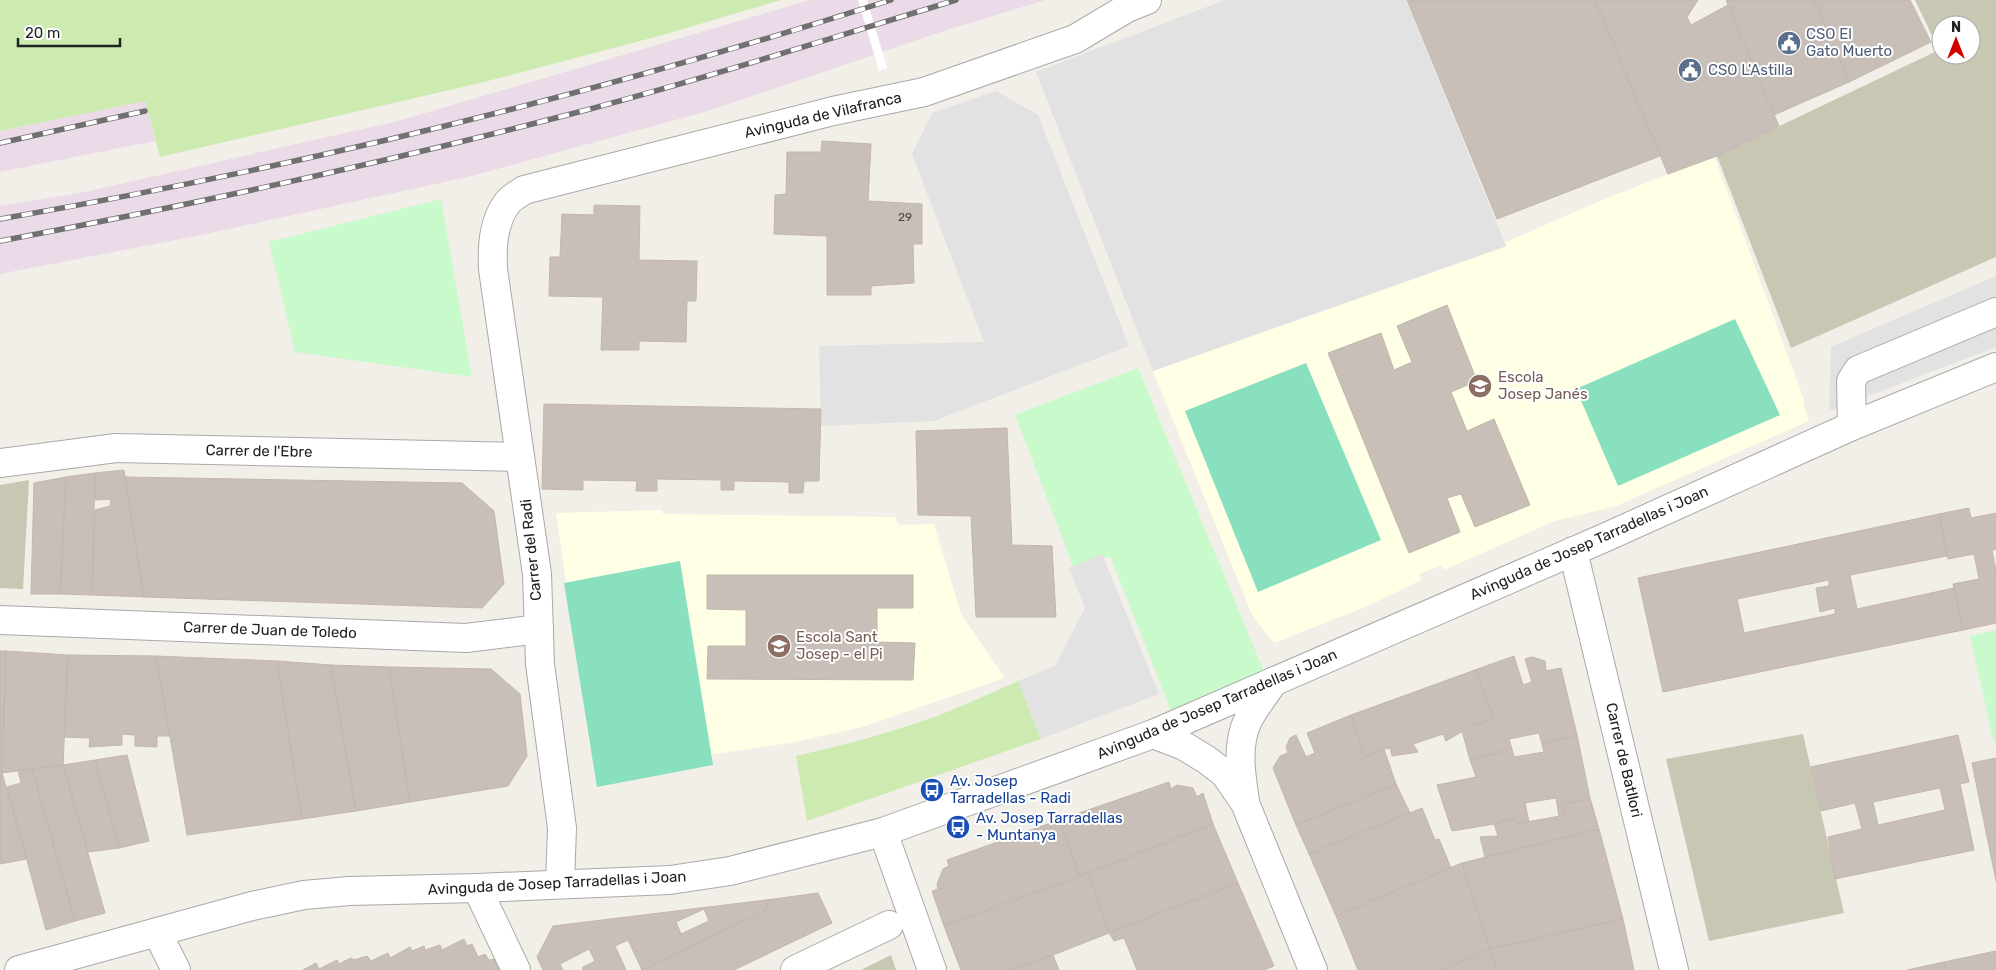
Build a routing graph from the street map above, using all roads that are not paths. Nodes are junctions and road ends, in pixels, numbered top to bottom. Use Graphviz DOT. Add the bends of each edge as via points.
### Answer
graph roads {
  1 [pos="1147,0"];
  2 [pos="499,217"];
  3 [pos="1996,312"];
  4 [pos="1996,367"];
  5 [pos="1852,426"];
  6 [pos="520,457"];
  7 [pos="0,463"];
  8 [pos="1574,551"];
  9 [pos="0,620"];
  10 [pos="539,629"];
  11 [pos="1274,681"];
  12 [pos="1153,734"];
  13 [pos="1245,803"];
  14 [pos="883,832"];
  15 [pos="560,884"];
  16 [pos="478,888"];
  17 [pos="889,925"];
  18 [pos="158,932"];
  19 [pos="19,970"];
  20 [pos="176,970"];
  21 [pos="516,970"];
  22 [pos="795,970"];
  23 [pos="932,970"];
  24 [pos="1313,970"];
  25 [pos="1674,970"];
  1 -- 2 [label="street, Avinguda de Vilafranca" via="1075,39 924,92 832,111 524,190 509,200"];
  2 -- 6 [label="street, Carrer del Radi" via="492,244 493,269"];
  3 -- 5 [label="street" via="1858,370 1851,381"];
  4 -- 5 [label="street, Avinguda de Josep Tarradellas i Joan"];
  5 -- 8 [label="street, Avinguda de Josep Tarradellas i Joan"];
  6 -- 7 [label="street, Carrer de l'Ebre" via="116,448"];
  6 -- 10 [label="street, Carrer del Radi" via="537,574"];
  8 -- 11 [label="street, Avinguda de Josep Tarradellas i Joan"];
  8 -- 25 [label="street, Carrer de Batllori"];
  9 -- 10 [label="street, Carrer de Juan de Toledo" via="466,638"];
  10 -- 15 [label="street, Carrer del Radi" via="540,664 562,828"];
  11 -- 12 [label="street, Avinguda de Josep Tarradellas i Joan"];
  11 -- 13 [label="street" via="1248,721 1242,740 1240,772"];
  12 -- 13 [label="street" via="1184,746 1207,760 1225,774"];
  12 -- 14 [label="street, Avinguda de Josep Tarradellas i Joan"];
  13 -- 24 [label="street"];
  14 -- 15 [label="street, Avinguda de Josep Tarradellas i Joan" via="730,871 670,880"];
  14 -- 23 [label="street"];
  15 -- 16 [label="street, Avinguda de Josep Tarradellas i Joan"];
  16 -- 18 [label="street, Avinguda de Josep Tarradellas i Joan" via="304,895"];
  16 -- 21 [label="street"];
  17 -- 22 [label="street"];
  18 -- 19 [label="street, Avinguda de Josep Tarradellas i Joan"];
  18 -- 20 [label="street"];
}
